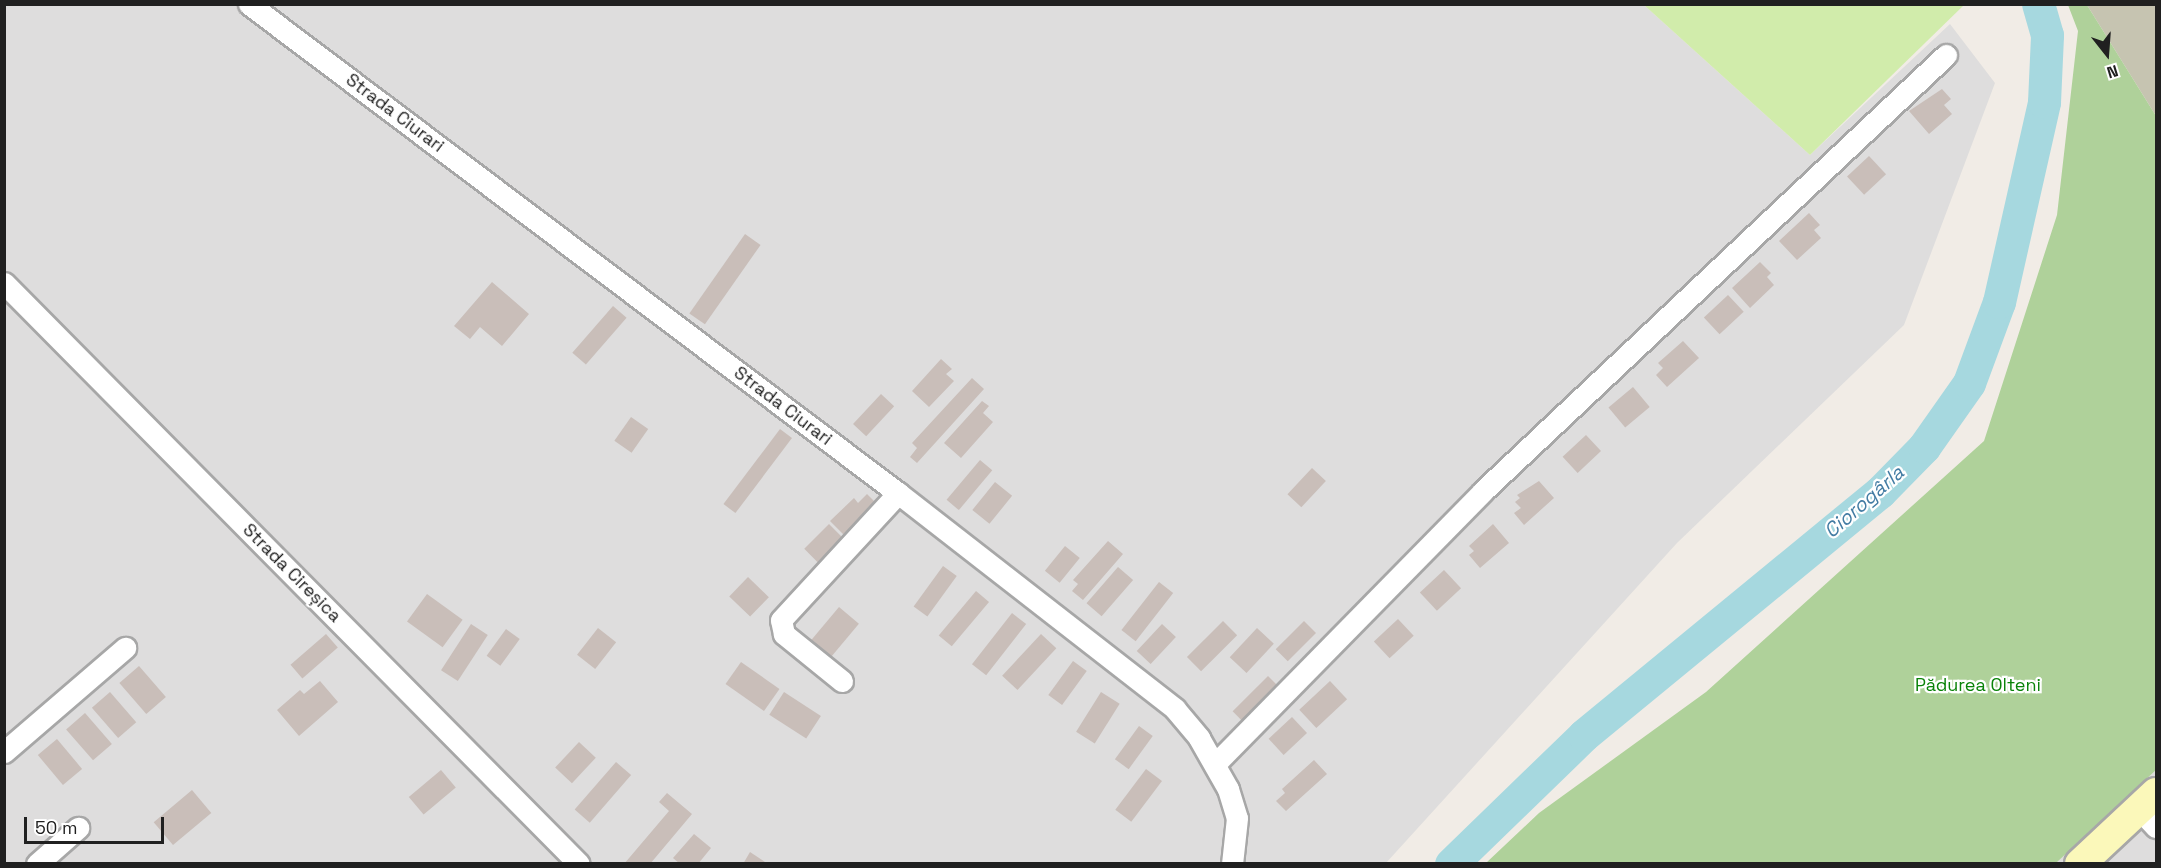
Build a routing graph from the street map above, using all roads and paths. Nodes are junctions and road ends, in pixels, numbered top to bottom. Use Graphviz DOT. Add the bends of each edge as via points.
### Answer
graph roads {
  1 [pos="249,4"];
  2 [pos="1946,56"];
  3 [pos="4,283"];
  4 [pos="898,493"];
  5 [pos="125,648"];
  6 [pos="842,681"];
  7 [pos="4,752"];
  8 [pos="1216,763"];
  9 [pos="2151,810"];
  10 [pos="78,828"];
  11 [pos="37,864"];
  12 [pos="579,864"];
  13 [pos="1232,864"];
  14 [pos="2080,864"];
  1 -- 4 [label="street, Strada Ciurari"];
  2 -- 8 [label="street" via="1483,491"];
  3 -- 12 [label="street, Strada Cireșica"];
  4 -- 6 [label="street" via="781,620 784,634"];
  4 -- 8 [label="street, Strada Ciurari" via="1175,708"];
  5 -- 7 [label="street"];
  8 -- 13 [label="street, Strada Ciurari" via="1237,818"];
  9 -- 14 [label="street"];
  10 -- 11 [label="street"];
}
